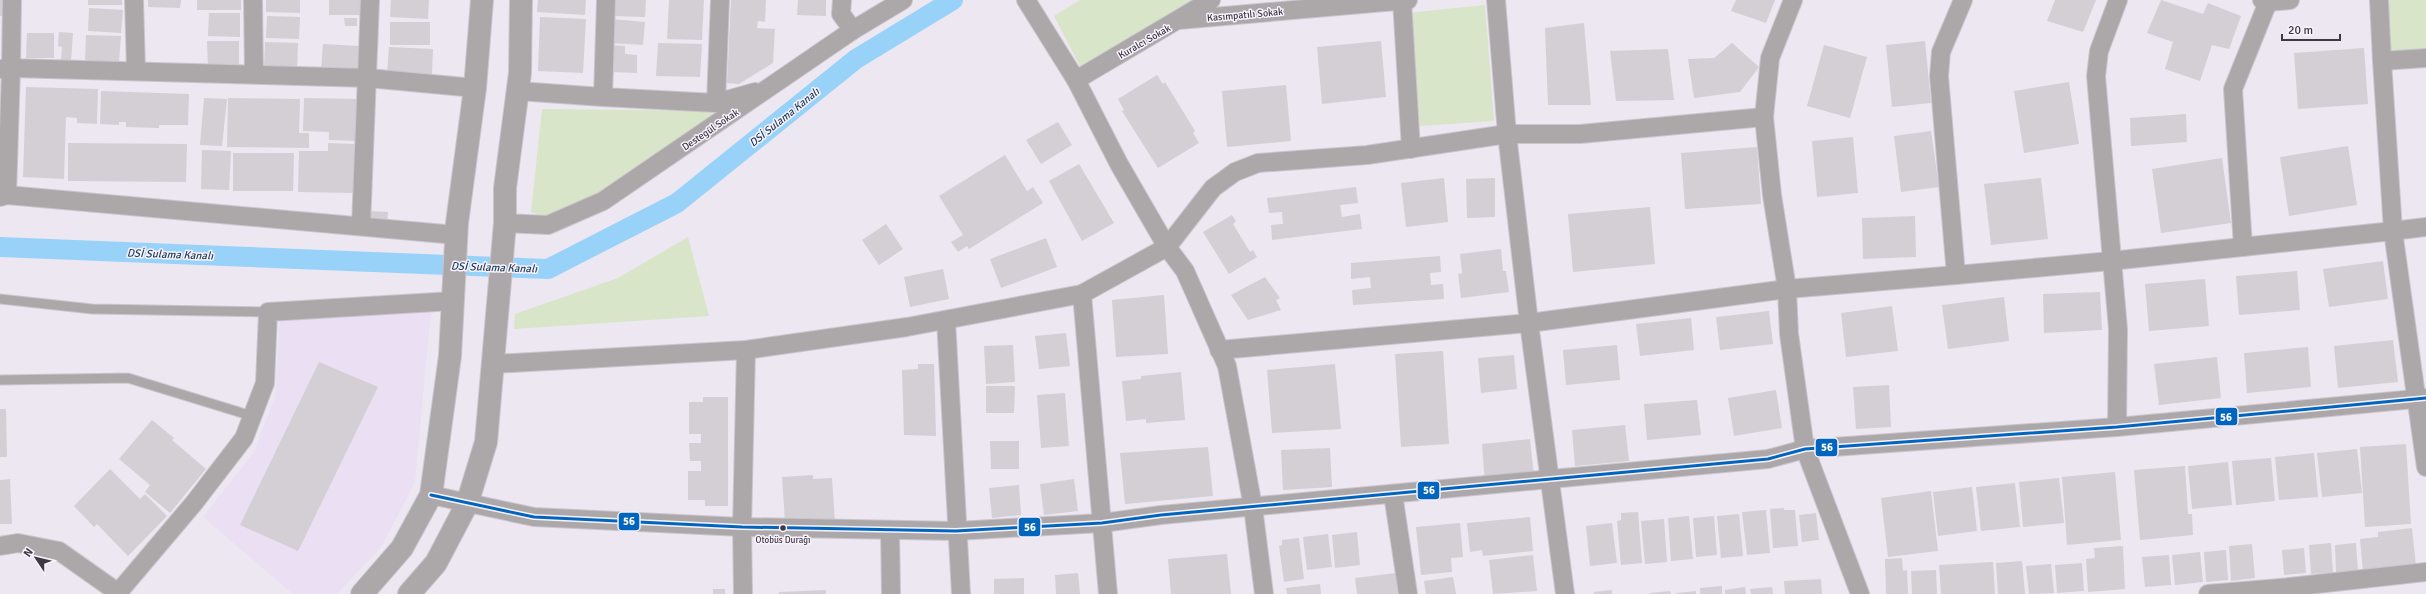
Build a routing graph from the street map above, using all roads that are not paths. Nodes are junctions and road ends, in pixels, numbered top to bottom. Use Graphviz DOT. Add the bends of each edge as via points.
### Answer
graph roads {
  1 [pos="12,0"];
  2 [pos="134,0"];
  3 [pos="253,0"];
  4 [pos="370,0"];
  5 [pos="482,0"];
  6 [pos="521,0"];
  7 [pos="606,0"];
  8 [pos="720,0"];
  9 [pos="842,0"];
  10 [pos="904,0"];
  11 [pos="1026,0"];
  12 [pos="1211,0"];
  13 [pos="1402,0"];
  14 [pos="1408,0"];
  15 [pos="1496,0"];
  16 [pos="1793,0"];
  17 [pos="1962,0"];
  18 [pos="2118,0"];
  19 [pos="2290,0"];
  20 [pos="2379,0"];
  21 [pos="2265,1"];
  22 [pos="1295,5"];
  23 [pos="1179,20"];
  24 [pos="853,30"];
  25 [pos="2426,58"];
  26 [pos="2382,60"];
  27 [pos="5,68"];
  28 [pos="136,70"];
  29 [pos="254,74"];
  30 [pos="368,78"];
  31 [pos="1076,80"];
  32 [pos="771,87"];
  33 [pos="475,88"];
  34 [pos="518,91"];
  35 [pos="603,97"];
  36 [pos="716,103"];
  37 [pos="1764,117"];
  38 [pos="1507,134"];
  39 [pos="1411,149"];
  40 [pos="4,196"];
  41 [pos="505,223"];
  42 [pos="361,226"];
  43 [pos="2426,228"];
  44 [pos="2393,231"];
  45 [pos="456,239"];
  46 [pos="1167,247"];
  47 [pos="2243,247"];
  48 [pos="2111,261"];
  49 [pos="1956,275"];
  50 [pos="1787,289"];
  51 [pos="453,292"];
  52 [pos="1082,294"];
  53 [pos="0,299"];
  54 [pos="268,312"];
  55 [pos="946,320"];
  56 [pos="1529,323"];
  57 [pos="746,350"];
  58 [pos="1219,350"];
  59 [pos="493,364"];
  60 [pos="0,380"];
  61 [pos="2422,398"];
  62 [pos="252,416"];
  63 [pos="2117,426"];
  64 [pos="1805,449"];
  65 [pos="2426,467"];
  66 [pos="1549,481"];
  67 [pos="1393,494"];
  68 [pos="431,495"];
  69 [pos="467,504"];
  70 [pos="1253,507"];
  71 [pos="1102,523"];
  72 [pos="742,527"];
  73 [pos="890,530"];
  74 [pos="956,531"];
  75 [pos="0,546"];
  76 [pos="2426,572"];
  77 [pos="2290,591"];
  78 [pos="118,593"];
  79 [pos="362,594"];
  80 [pos="409,594"];
  81 [pos="743,594"];
  82 [pos="891,594"];
  83 [pos="961,594"];
  84 [pos="1108,594"];
  85 [pos="1264,594"];
  86 [pos="1408,594"];
  87 [pos="1565,594"];
  88 [pos="1860,594"];
  89 [pos="2208,594"];
  1 -- 27 [label="street"];
  2 -- 28 [label="street"];
  3 -- 29 [label="street"];
  4 -- 30 [label="street"];
  5 -- 33 [label="main road"];
  6 -- 34 [label="main road"];
  7 -- 35 [label="street"];
  8 -- 36 [label="street"];
  9 -- 24 [label="street" via="841,14"];
  10 -- 24 [label="street, Destegül Sokak"];
  11 -- 31 [label="street"];
  12 -- 23 [label="street, Kuralcı Sokak"];
  13 -- 14 [label="street, Kasımpatılı Sokak"];
  13 -- 22 [label="street, Kasımpatılı Sokak"];
  13 -- 39 [label="street"];
  15 -- 38 [label="street"];
  16 -- 37 [label="street" via="1770,58"];
  17 -- 49 [label="street" via="1941,52 1939,76"];
  18 -- 48 [label="street" via="2099,51 2096,76"];
  19 -- 21 [label="street"];
  20 -- 26 [label="street"];
  21 -- 47 [label="street" via="2233,89"];
  22 -- 23 [label="street, Kasımpatılı Sokak"];
  23 -- 31 [label="street, Kuralcı Sokak"];
  24 -- 32 [label="street, Destegül Sokak"];
  25 -- 26 [label="street"];
  26 -- 44 [label="street"];
  27 -- 28 [label="street"];
  27 -- 40 [label="street"];
  28 -- 29 [label="street"];
  29 -- 30 [label="street"];
  30 -- 33 [label="street"];
  30 -- 42 [label="street"];
  31 -- 46 [label="street" via="1119,164"];
  32 -- 36 [label="street"];
  32 -- 41 [label="street, Destegül Sokak" via="603,202 548,225"];
  33 -- 45 [label="main road"];
  34 -- 35 [label="street"];
  34 -- 41 [label="main road" via="505,188"];
  35 -- 36 [label="street"];
  37 -- 38 [label="street" via="1580,134"];
  37 -- 50 [label="street" via="1772,196"];
  38 -- 39 [label="street"];
  38 -- 56 [label="street"];
  39 -- 46 [label="street" via="1368,155 1258,163 1235,172 1213,188"];
  40 -- 42 [label="street"];
  41 -- 59 [label="main road"];
  42 -- 45 [label="street"];
  43 -- 44 [label="street"];
  44 -- 47 [label="street"];
  44 -- 61 [label="street"];
  45 -- 51 [label="main road"];
  46 -- 52 [label="street"];
  46 -- 58 [label="street" via="1185,271"];
  47 -- 48 [label="street"];
  48 -- 49 [label="street"];
  48 -- 63 [label="street" via="2118,329"];
  49 -- 50 [label="street"];
  50 -- 56 [label="street"];
  50 -- 64 [label="street" via="1789,334"];
  51 -- 54 [label="street"];
  51 -- 68 [label="main road" via="450,356"];
  52 -- 55 [label="street"];
  52 -- 71 [label="street"];
  53 -- 54 [label="lane" via="92,310"];
  54 -- 62 [label="street" via="265,383"];
  55 -- 57 [label="street"];
  55 -- 74 [label="street"];
  56 -- 58 [label="street"];
  56 -- 66 [label="street"];
  57 -- 59 [label="street"];
  57 -- 72 [label="street"];
  58 -- 70 [label="street" via="1227,366"];
  59 -- 69 [label="main road" via="486,442"];
  60 -- 62 [label="lane" via="128,378"];
  61 -- 63 [label="street"];
  61 -- 65 [label="street"];
  62 -- 78 [label="street" via="244,438 194,503"];
  63 -- 64 [label="street"];
  64 -- 66 [label="street" via="1768,459"];
  64 -- 88 [label="street"];
  66 -- 67 [label="street"];
  66 -- 87 [label="street"];
  67 -- 70 [label="street"];
  67 -- 86 [label="street"];
  68 -- 69 [label="street"];
  68 -- 79 [label="main road" via="402,548"];
  69 -- 72 [label="street" via="534,517"];
  69 -- 80 [label="main road" via="436,563"];
  70 -- 71 [label="street"];
  70 -- 85 [label="street"];
  71 -- 74 [label="street"];
  71 -- 84 [label="street"];
  72 -- 73 [label="street"];
  72 -- 81 [label="street"];
  73 -- 74 [label="street"];
  73 -- 82 [label="street"];
  74 -- 83 [label="street"];
  75 -- 78 [label="street" via="18,543 59,551"];
  76 -- 77 [label="street"];
  77 -- 89 [label="street"];
}
